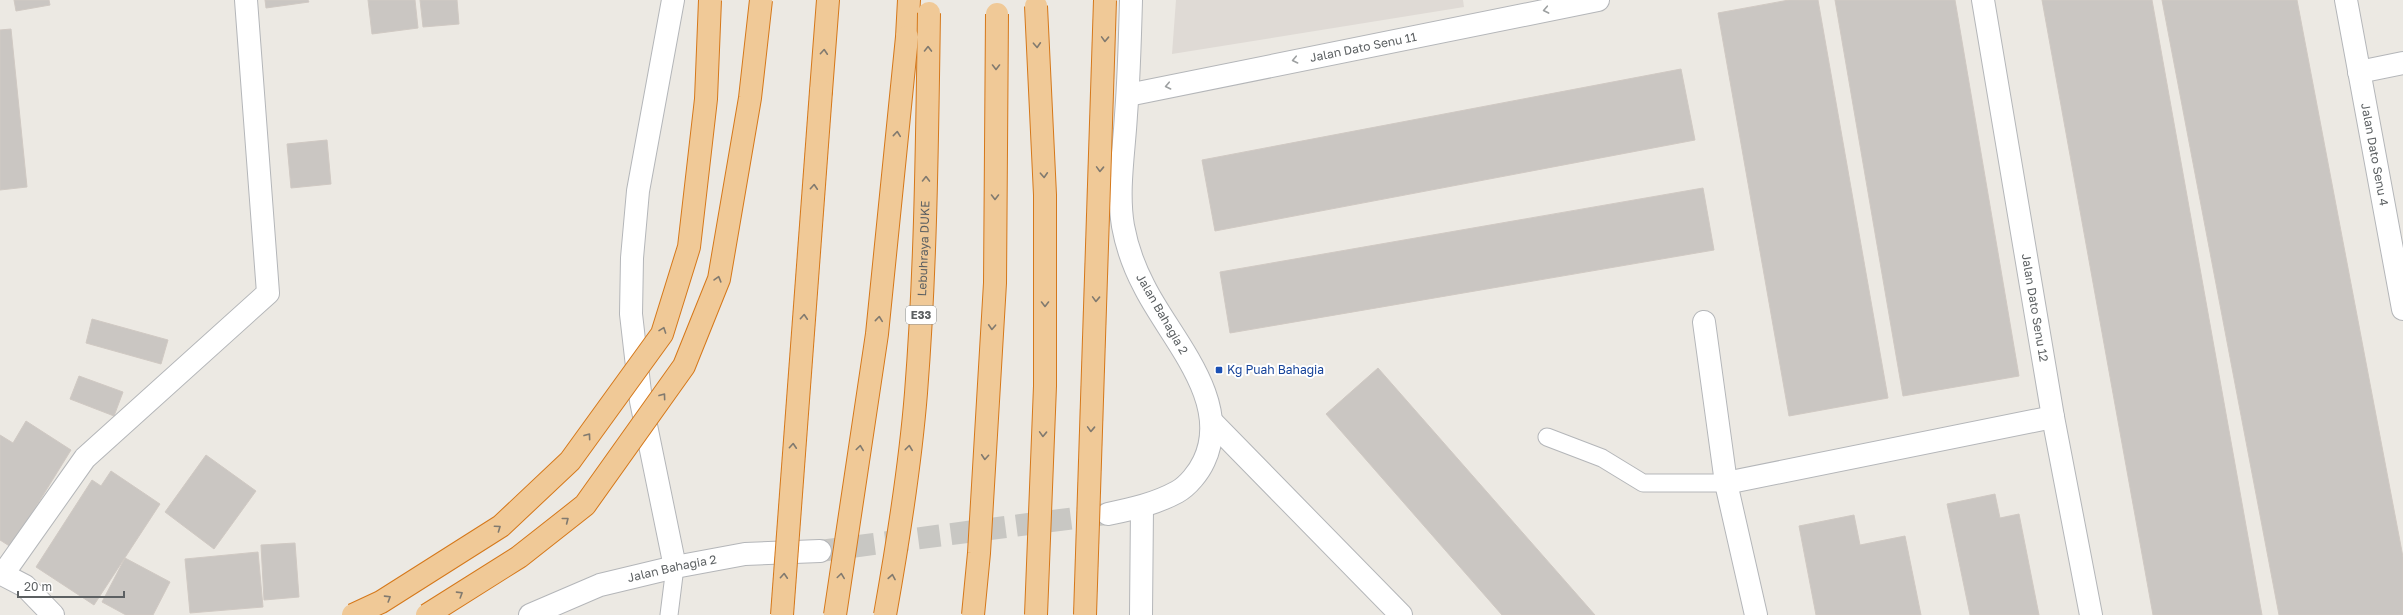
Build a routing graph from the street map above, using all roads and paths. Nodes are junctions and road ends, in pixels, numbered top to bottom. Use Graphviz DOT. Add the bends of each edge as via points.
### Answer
graph roads {
  1 [pos="246,0"];
  2 [pos="673,0"];
  3 [pos="710,0"];
  4 [pos="761,0"];
  5 [pos="828,0"];
  6 [pos="909,0"];
  7 [pos="1105,0"];
  8 [pos="1131,0"];
  9 [pos="1598,0"];
  10 [pos="1984,0"];
  11 [pos="2346,0"];
  12 [pos="1035,3"];
  13 [pos="929,7"];
  14 [pos="996,7"];
  15 [pos="2403,63"];
  16 [pos="2359,72"];
  17 [pos="1128,95"];
  18 [pos="2403,309"];
  19 [pos="1704,322"];
  20 [pos="2053,417"];
  21 [pos="1212,422"];
  22 [pos="1547,437"];
  23 [pos="1726,483"];
  24 [pos="1142,506"];
  25 [pos="1108,514"];
  26 [pos="820,551"];
  27 [pos="675,568"];
  28 [pos="2,573"];
  29 [pos="53,615"];
  30 [pos="353,615"];
  31 [pos="427,615"];
  32 [pos="530,615"];
  33 [pos="669,615"];
  34 [pos="782,615"];
  35 [pos="835,615"];
  36 [pos="885,615"];
  37 [pos="973,615"];
  38 [pos="1036,615"];
  39 [pos="1085,615"];
  40 [pos="1141,615"];
  41 [pos="1401,615"];
  42 [pos="1756,615"];
  43 [pos="2091,615"];
  1 -- 28 [label="street" via="268,293 85,458"];
  2 -- 27 [label="street" via="638,191 632,258 631,314 640,401"];
  30 -- 3 [label="highway, one-way, bridge" via="381,602 501,526 570,461 662,334 689,247 706,99"];
  31 -- 4 [label="highway, one-way, bridge" via="519,557 585,505 684,366 719,279 750,98"];
  34 -- 5 [label="highway, one-way, bridge"];
  35 -- 6 [label="highway, one-way, bridge" via="877,334"];
  7 -- 39 [label="highway, one-way, bridge"];
  8 -- 17 [label="street, Jalan Bahagia 2"];
  9 -- 17 [label="street, Jalan Dato Senu 11, one-way"];
  10 -- 20 [label="street, Jalan Dato Senu 12"];
  11 -- 16 [label="street, Jalan Dato Senu 4"];
  12 -- 38 [label="highway, one-way, bridge" via="1045,195 1045,386"];
  36 -- 13 [label="highway, Lebuhraya DUKE / E33, one-way, bridge" via="897,548 916,394 925,237"];
  14 -- 37 [label="highway, one-way, bridge" via="995,283"];
  15 -- 16 [label="street"];
  16 -- 18 [label="street, Jalan Dato Senu 4"];
  17 -- 21 [label="street, Jalan Bahagia 2" via="1120,196 1128,253 1144,287 1197,376"];
  19 -- 23 [label="street"];
  20 -- 23 [label="street"];
  20 -- 43 [label="street, Jalan Dato Senu 12"];
  21 -- 24 [label="street, Jalan Bahagia 2" via="1211,447 1200,471 1178,492"];
  21 -- 41 [label="street"];
  22 -- 23 [label="lane" via="1602,458 1642,483"];
  23 -- 42 [label="street"];
  24 -- 25 [label="street, Jalan Bahagia 2"];
  24 -- 40 [label="street"];
  26 -- 27 [label="street, Jalan Bahagia 2" via="745,554"];
  27 -- 32 [label="street, Jalan Bahagia 2" via="600,585"];
  27 -- 33 [label="lane"];
  28 -- 29 [label="street" via="25,586"];
}
